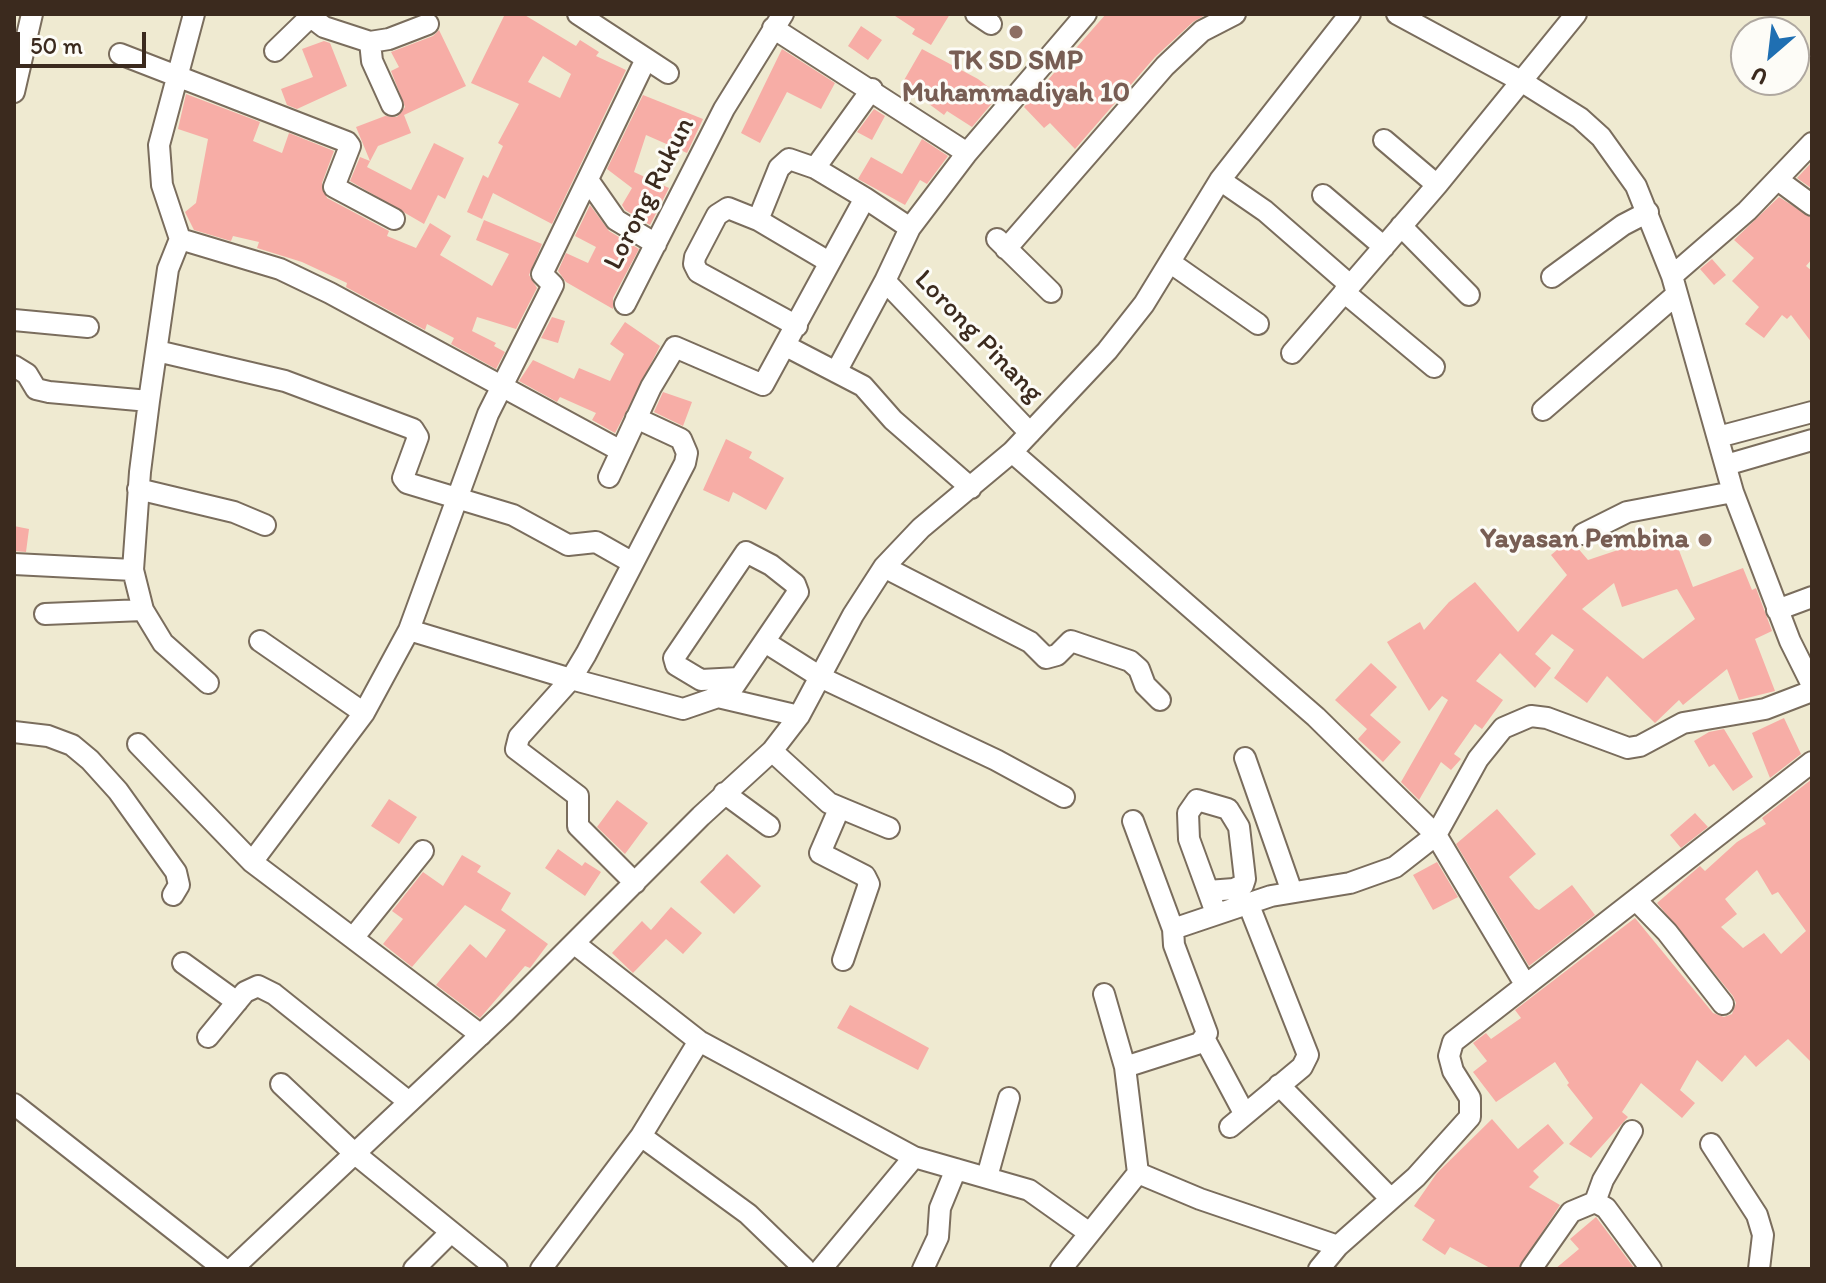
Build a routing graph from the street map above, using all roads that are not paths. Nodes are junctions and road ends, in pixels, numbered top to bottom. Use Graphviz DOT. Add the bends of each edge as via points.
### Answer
graph roads {
  1 [pos="32,14"];
  2 [pos="194,14"];
  3 [pos="578,14"];
  4 [pos="1086,14"];
  5 [pos="1235,14"];
  6 [pos="1350,14"];
  7 [pos="1397,14"];
  8 [pos="1576,14"];
  9 [pos="308,16"];
  10 [pos="778,21"];
  11 [pos="428,24"];
  12 [pos="370,42"];
  13 [pos="275,51"];
  14 [pos="120,54"];
  15 [pos="646,59"];
  16 [pos="668,73"];
  17 [pos="177,75"];
  18 [pos="1521,81"];
  19 [pos="15,87"];
  20 [pos="872,89"];
  21 [pos="392,105"];
  22 [pos="1384,140"];
  23 [pos="1812,143"];
  24 [pos="967,153"];
  25 [pos="815,168"];
  26 [pos="588,180"];
  27 [pos="1220,180"];
  28 [pos="1778,180"];
  29 [pos="1437,185"];
  30 [pos="1323,195"];
  31 [pos="865,198"];
  32 [pos="1812,205"];
  33 [pos="1648,212"];
  34 [pos="394,219"];
  35 [pos="758,220"];
  36 [pos="1401,226"];
  37 [pos="910,228"];
  38 [pos="180,239"];
  39 [pos="656,244"];
  40 [pos="1384,247"];
  41 [pos="829,262"];
  42 [pos="1171,263"];
  43 [pos="1552,277"];
  44 [pos="885,281"];
  45 [pos="1674,285"];
  46 [pos="1347,289"];
  47 [pos="1051,292"];
  48 [pos="1469,295"];
  49 [pos="625,304"];
  50 [pos="14,320"];
  51 [pos="1258,324"];
  52 [pos="797,326"];
  53 [pos="88,327"];
  54 [pos="786,346"];
  55 [pos="157,351"];
  56 [pos="1292,353"];
  57 [pos="14,366"];
  58 [pos="1434,367"];
  59 [pos="836,372"];
  60 [pos="502,388"];
  61 [pos="149,401"];
  62 [pos="1543,410"];
  63 [pos="1812,412"];
  64 [pos="636,418"];
  65 [pos="1030,433"];
  66 [pos="1718,437"];
  67 [pos="1812,440"];
  68 [pos="621,451"];
  69 [pos="1012,452"];
  70 [pos="1726,465"];
  71 [pos="609,477"];
  72 [pos="971,488"];
  73 [pos="138,489"];
  74 [pos="1733,492"];
  75 [pos="460,498"];
  76 [pos="265,525"];
  77 [pos="1583,534"];
  78 [pos="633,563"];
  79 [pos="14,564"];
  80 [pos="884,567"];
  81 [pos="133,570"];
  82 [pos="1812,597"];
  83 [pos="143,610"];
  84 [pos="1777,610"];
  85 [pos="45,614"];
  86 [pos="409,630"];
  87 [pos="260,641"];
  88 [pos="765,642"];
  89 [pos="822,678"];
  90 [pos="571,679"];
  91 [pos="208,683"];
  92 [pos="1812,685"];
  93 [pos="1812,691"];
  94 [pos="1160,700"];
  95 [pos="364,713"];
  96 [pos="799,716"];
  97 [pos="14,732"];
  98 [pos="138,744"];
  99 [pos="772,751"];
  100 [pos="1245,758"];
  101 [pos="1812,762"];
  102 [pos="724,793"];
  103 [pos="1064,797"];
  104 [pos="839,809"];
  105 [pos="1133,821"];
  106 [pos="769,826"];
  107 [pos="889,828"];
  108 [pos="1436,835"];
  109 [pos="423,851"];
  110 [pos="252,862"];
  111 [pos="635,883"];
  112 [pos="1208,891"];
  113 [pos="1292,892"];
  114 [pos="173,895"];
  115 [pos="1637,901"];
  116 [pos="1248,903"];
  117 [pos="1216,913"];
  118 [pos="1173,929"];
  119 [pos="353,938"];
  120 [pos="575,944"];
  121 [pos="843,960"];
  122 [pos="183,963"];
  123 [pos="1525,984"];
  124 [pos="1104,994"];
  125 [pos="237,1002"];
  126 [pos="1723,1004"];
  127 [pos="481,1035"];
  128 [pos="208,1037"];
  129 [pos="1204,1038"];
  130 [pos="699,1041"];
  131 [pos="1125,1067"];
  132 [pos="281,1084"];
  133 [pos="1279,1085"];
  134 [pos="1009,1098"];
  135 [pos="409,1102"];
  136 [pos="14,1104"];
  137 [pos="1632,1131"];
  138 [pos="641,1136"];
  139 [pos="1711,1144"];
  140 [pos="354,1153"];
  141 [pos="914,1157"];
  142 [pos="956,1169"];
  143 [pos="1138,1173"];
  144 [pos="987,1177"];
  145 [pos="1391,1199"];
  146 [pos="1595,1202"];
  147 [pos="451,1232"];
  148 [pos="1088,1232"];
  149 [pos="1338,1246"];
  150 [pos="243,1265"];
  151 [pos="224,1269"];
  152 [pos="414,1269"];
  153 [pos="497,1269"];
  154 [pos="541,1269"];
  155 [pos="805,1269"];
  156 [pos="821,1269"];
  157 [pos="923,1269"];
  158 [pos="1061,1269"];
  159 [pos="1319,1269"];
  160 [pos="1531,1269"];
  161 [pos="1651,1269"];
  162 [pos="1759,1269"];
  1 -- 19 [label="street"];
  2 -- 17 [label="street"];
  3 -- 15 [label="street, Lorong Rukun"];
  4 -- 24 [label="street, Lorong Pinang"];
  5 -- 47 [label="street" via="1202,31 1165,66 1002,244"];
  6 -- 27 [label="street"];
  7 -- 18 [label="street"];
  8 -- 18 [label="street"];
  9 -- 12 [label="street" via="345,36"];
  9 -- 13 [label="street"];
  10 -- 20 [label="street"];
  10 -- 39 [label="street, Lorong Rukun" via="724,109"];
  11 -- 12 [label="street"];
  12 -- 21 [label="street" via="372,61"];
  14 -- 17 [label="street"];
  15 -- 16 [label="street, Lorong Rukun"];
  15 -- 26 [label="street"];
  17 -- 34 [label="street" via="347,142 334,187"];
  17 -- 38 [label="street" via="162,123 159,167"];
  18 -- 29 [label="street"];
  18 -- 33 [label="street" via="1601,137"];
  20 -- 24 [label="street"];
  20 -- 25 [label="street"];
  22 -- 29 [label="street"];
  23 -- 28 [label="street"];
  24 -- 37 [label="street, Lorong Pinang"];
  25 -- 31 [label="street"];
  25 -- 35 [label="street" via="784,162"];
  26 -- 39 [label="street" via="616,220"];
  26 -- 60 [label="street" via="542,274 553,285"];
  27 -- 42 [label="street"];
  27 -- 46 [label="street" via="1265,211"];
  28 -- 32 [label="street"];
  28 -- 45 [label="street"];
  29 -- 36 [label="street"];
  30 -- 40 [label="street"];
  31 -- 37 [label="street"];
  31 -- 41 [label="street"];
  33 -- 43 [label="street"];
  33 -- 45 [label="street"];
  35 -- 41 [label="street"];
  35 -- 52 [label="street" via="735,209 723,210 695,257 695,268"];
  36 -- 40 [label="street"];
  36 -- 48 [label="street"];
  37 -- 44 [label="street, Lorong Pinang"];
  38 -- 55 [label="street" via="168,269"];
  38 -- 60 [label="street" via="280,269"];
  39 -- 49 [label="street, Lorong Rukun"];
  40 -- 46 [label="street"];
  41 -- 52 [label="street"];
  42 -- 51 [label="street"];
  42 -- 65 [label="street" via="1107,351"];
  44 -- 59 [label="street, Lorong Pinang"];
  44 -- 65 [label="street, Lorong Pinang"];
  45 -- 62 [label="street"];
  45 -- 66 [label="street"];
  46 -- 56 [label="street"];
  46 -- 58 [label="street"];
  50 -- 53 [label="street"];
  52 -- 54 [label="street"];
  54 -- 59 [label="street"];
  54 -- 64 [label="street" via="767,383 757,385 675,347"];
  55 -- 61 [label="street"];
  55 -- 75 [label="street" via="285,381 413,429 418,437 404,481"];
  57 -- 61 [label="street" via="36,389"];
  59 -- 72 [label="street" via="863,386 893,420"];
  60 -- 68 [label="street"];
  60 -- 75 [label="street" via="478,439"];
  61 -- 73 [label="street"];
  63 -- 66 [label="street"];
  64 -- 68 [label="street"];
  64 -- 78 [label="street" via="681,439 687,453"];
  65 -- 69 [label="street"];
  66 -- 70 [label="street"];
  67 -- 70 [label="street"];
  68 -- 71 [label="street"];
  69 -- 72 [label="street"];
  69 -- 108 [label="street" via="1313,714"];
  70 -- 74 [label="street"];
  72 -- 80 [label="street"];
  73 -- 76 [label="street" via="234,512"];
  73 -- 81 [label="street"];
  74 -- 77 [label="street" via="1627,512"];
  74 -- 84 [label="street"];
  75 -- 78 [label="street" via="513,515 568,545 596,542"];
  75 -- 86 [label="street"];
  78 -- 90 [label="street"];
  79 -- 81 [label="street"];
  80 -- 89 [label="street"];
  80 -- 94 [label="street" via="1030,642 1046,658 1071,641 1130,661"];
  81 -- 83 [label="street"];
  82 -- 84 [label="street"];
  83 -- 85 [label="street"];
  83 -- 91 [label="street" via="168,650"];
  84 -- 92 [label="street"];
  86 -- 90 [label="street"];
  86 -- 95 [label="street"];
  87 -- 95 [label="street"];
  88 -- 88 [label="street" via="735,685 701,680 676,665 674,658 746,552 797,588"];
  88 -- 89 [label="street"];
  89 -- 96 [label="street"];
  89 -- 103 [label="street"];
  90 -- 96 [label="street" via="683,709 718,697"];
  90 -- 111 [label="street" via="519,737 516,749 578,796 578,826"];
  93 -- 108 [label="street" via="1765,709 1683,723 1628,748 1547,718 1515,722 1490,741"];
  95 -- 110 [label="street"];
  96 -- 99 [label="street"];
  97 -- 114 [label="street" via="60,740 90,760 176,872 179,885"];
  98 -- 110 [label="street"];
  99 -- 102 [label="street"];
  99 -- 104 [label="street"];
  100 -- 113 [label="street"];
  101 -- 115 [label="street"];
  102 -- 106 [label="street"];
  102 -- 111 [label="street"];
  104 -- 107 [label="street"];
  104 -- 121 [label="street" via="820,853 865,876 869,884"];
  105 -- 118 [label="street"];
  108 -- 113 [label="street" via="1373,877"];
  108 -- 123 [label="street"];
  109 -- 119 [label="street"];
  110 -- 119 [label="street"];
  111 -- 120 [label="street"];
  112 -- 117 [label="street"];
  113 -- 116 [label="street"];
  115 -- 123 [label="street"];
  115 -- 126 [label="street"];
  116 -- 117 [label="street"];
  116 -- 133 [label="street" via="1308,1055 1302,1067"];
  117 -- 118 [label="street"];
  118 -- 129 [label="street" via="1174,945 1206,1028"];
  119 -- 127 [label="street"];
  120 -- 127 [label="street"];
  120 -- 130 [label="street"];
  122 -- 125 [label="street"];
  123 -- 145 [label="street" via="1453,1042 1449,1056 1470,1098 1470,1117"];
  124 -- 131 [label="street"];
  125 -- 128 [label="street"];
  125 -- 135 [label="street" via="254,986 269,990"];
  127 -- 135 [label="street"];
  129 -- 131 [label="street"];
  129 -- 133 [label="street" via="1237,1120"];
  130 -- 138 [label="street"];
  130 -- 141 [label="street"];
  131 -- 143 [label="street"];
  132 -- 140 [label="street"];
  133 -- 145 [label="street"];
  134 -- 144 [label="street"];
  135 -- 140 [label="street"];
  136 -- 151 [label="street"];
  137 -- 146 [label="street"];
  138 -- 154 [label="street"];
  138 -- 155 [label="street" via="748,1214"];
  139 -- 162 [label="street" via="1757,1215 1763,1235"];
  140 -- 147 [label="street"];
  140 -- 150 [label="street"];
  141 -- 142 [label="street"];
  141 -- 156 [label="street"];
  142 -- 144 [label="street"];
  142 -- 157 [label="street" via="940,1208 938,1237"];
  143 -- 148 [label="street"];
  143 -- 149 [label="street"];
  144 -- 148 [label="street" via="1029,1190"];
  145 -- 149 [label="street"];
  146 -- 160 [label="street" via="1571,1212"];
  146 -- 161 [label="street" via="1606,1208"];
  147 -- 152 [label="street"];
  147 -- 153 [label="street"];
  148 -- 158 [label="street"];
  149 -- 159 [label="street"];
}
